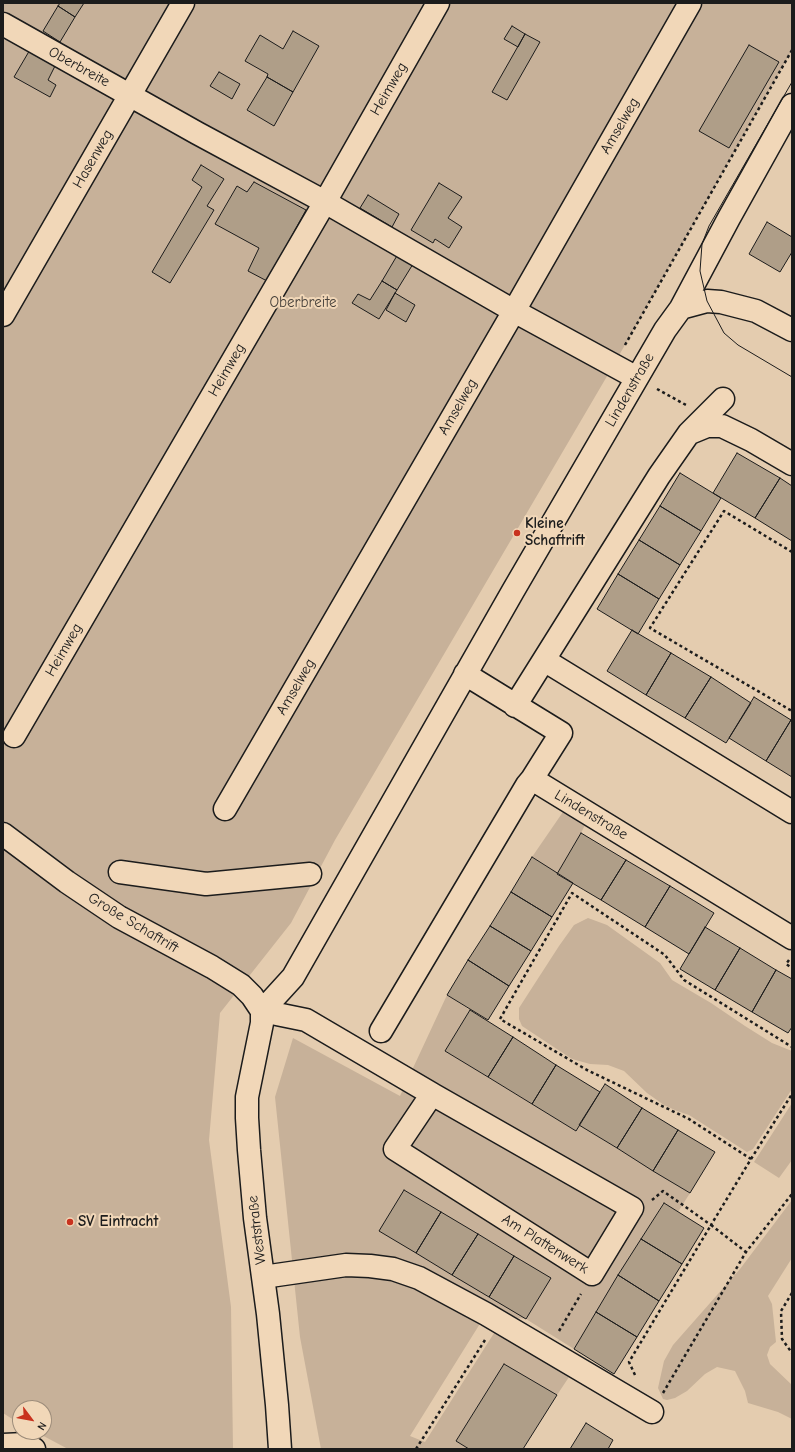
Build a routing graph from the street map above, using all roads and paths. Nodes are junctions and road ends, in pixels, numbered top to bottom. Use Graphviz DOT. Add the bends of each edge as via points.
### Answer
graph roads {
  1 [pos="183,3"];
  2 [pos="438,3"];
  3 [pos="690,3"];
  4 [pos="3,24"];
  5 [pos="792,50"];
  6 [pos="130,95"];
  7 [pos="792,105"];
  8 [pos="325,202"];
  9 [pos="681,308"];
  10 [pos="514,311"];
  11 [pos="3,315"];
  12 [pos="792,330"];
  13 [pos="613,366"];
  14 [pos="637,378"];
  15 [pos="724,400"];
  16 [pos="707,415"];
  17 [pos="689,433"];
  18 [pos="792,464"];
  19 [pos="792,552"];
  20 [pos="544,660"];
  21 [pos="465,674"];
  22 [pos="515,706"];
  23 [pos="792,711"];
  24 [pos="14,736"];
  25 [pos="532,779"];
  26 [pos="225,809"];
  27 [pos="792,812"];
  28 [pos="3,834"];
  29 [pos="120,872"];
  30 [pos="310,874"];
  31 [pos="792,938"];
  32 [pos="792,956"];
  33 [pos="792,968"];
  34 [pos="262,1011"];
  35 [pos="382,1031"];
  36 [pos="792,1047"];
  37 [pos="432,1094"];
  38 [pos="792,1094"];
  39 [pos="751,1159"];
  40 [pos="792,1194"];
  41 [pos="632,1208"];
  42 [pos="711,1224"];
  43 [pos="746,1252"];
  44 [pos="592,1274"];
  45 [pos="263,1276"];
  46 [pos="792,1293"];
  47 [pos="498,1321"];
  48 [pos="547,1351"];
  49 [pos="792,1353"];
  50 [pos="636,1376"];
  51 [pos="652,1412"];
  52 [pos="3,1446"];
  53 [pos="34,1449"];
  54 [pos="280,1449"];
  55 [pos="416,1449"];
  1 -- 6 [label="street, Hasenweg"];
  2 -- 8 [label="street, Heimweg"];
  3 -- 10 [label="street, Amselweg"];
  4 -- 6 [label="street, Oberbreite"];
  5 -- 13 [label="path"];
  6 -- 8 [label="street, Oberbreite"];
  6 -- 11 [label="street, Hasenweg"];
  7 -- 9 [label="street, Lindenstraße"];
  8 -- 10 [label="street, Oberbreite"];
  8 -- 24 [label="street, Heimweg"];
  9 -- 12 [label="street" via="707,301 721,302 756,312"];
  9 -- 14 [label="street, Lindenstraße"];
  10 -- 13 [label="street, Oberbreite"];
  10 -- 26 [label="street, Amselweg"];
  13 -- 14 [label="street, Oberbreite"];
  14 -- 16 [label="path"];
  14 -- 21 [label="street, Lindenstraße"];
  15 -- 16 [label="street"];
  16 -- 17 [label="street"];
  17 -- 18 [label="street" via="707,426 722,426"];
  17 -- 20 [label="street" via="659,476"];
  19 -- 23 [label="path" via="724,511 650,628"];
  20 -- 22 [label="street"];
  20 -- 27 [label="street"];
  21 -- 22 [label="street"];
  21 -- 34 [label="street, Lindenstraße" via="293,977"];
  22 -- 25 [label="street" via="560,733"];
  25 -- 31 [label="street, Lindenstraße"];
  25 -- 35 [label="street"];
  28 -- 34 [label="street, Große Schaftrift" via="119,917 241,985"];
  29 -- 30 [label="street" via="206,884"];
  32 -- 33 [label="path" via="786,964"];
  34 -- 37 [label="street" via="306,1020"];
  34 -- 45 [label="street, Weststraße" via="247,1118 248,1150"];
  36 -- 39 [label="path" via="684,980 665,955 572,893 500,1019 587,1070 689,1119"];
  37 -- 41 [label="street"];
  37 -- 44 [label="street, Am Plattenwerk" via="395,1149"];
  38 -- 39 [label="path"];
  39 -- 42 [label="path"];
  40 -- 43 [label="path"];
  41 -- 42 [label="path" via="641,1208 663,1192"];
  41 -- 44 [label="street, Am Plattenwerk"];
  42 -- 43 [label="path"];
  42 -- 50 [label="path" via="629,1362"];
  43 -- 51 [label="path"];
  44 -- 48 [label="path"];
  45 -- 47 [label="street" via="346,1265 394,1270 419,1278"];
  45 -- 54 [label="street, Weststraße" via="278,1406"];
  46 -- 49 [label="path" via="781,1312 782,1339"];
  47 -- 48 [label="street"];
  47 -- 55 [label="path"];
  48 -- 51 [label="street"];
  52 -- 53 [label="street" via="25,1444"];
}
